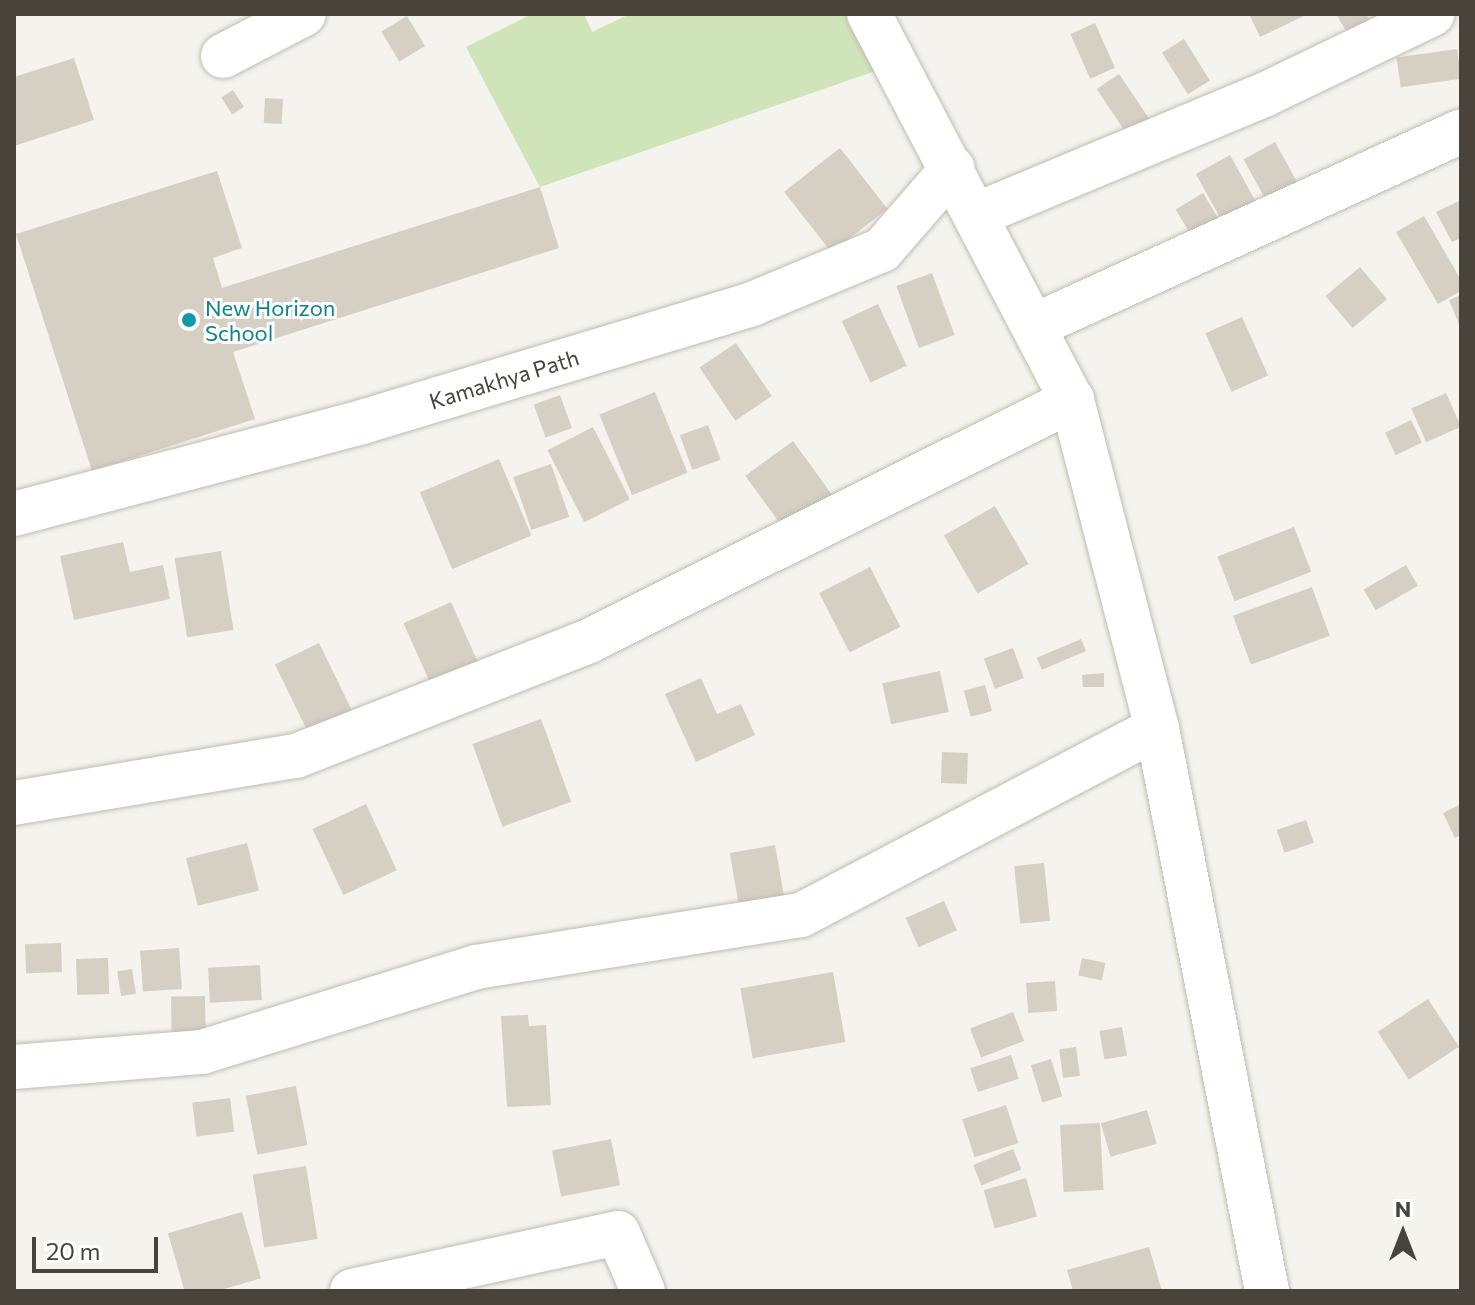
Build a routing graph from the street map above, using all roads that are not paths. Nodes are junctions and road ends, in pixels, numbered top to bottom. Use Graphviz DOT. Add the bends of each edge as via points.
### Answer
graph roads {
  1 [pos="304,14"];
  2 [pos="869,14"];
  3 [pos="1432,14"];
  4 [pos="223,56"];
  5 [pos="1461,131"];
  6 [pos="953,168"];
  7 [pos="978,214"];
  8 [pos="1034,326"];
  9 [pos="1072,400"];
  10 [pos="14,514"];
  11 [pos="1157,728"];
  12 [pos="14,803"];
  13 [pos="14,1067"];
  14 [pos="352,1291"];
  15 [pos="643,1291"];
  16 [pos="1267,1291"];
  1 -- 4 [label="street"];
  2 -- 6 [label="street"];
  3 -- 7 [label="street" via="1264,95"];
  5 -- 8 [label="street"];
  6 -- 7 [label="street"];
  6 -- 10 [label="street, Kamakhya Path" via="882,250 752,304 362,422"];
  7 -- 8 [label="street"];
  8 -- 9 [label="street"];
  9 -- 11 [label="street"];
  9 -- 12 [label="street" via="589,641 296,756"];
  11 -- 13 [label="street" via="801,915 476,967 202,1052"];
  11 -- 16 [label="street"];
  14 -- 15 [label="street" via="618,1233"];
}
